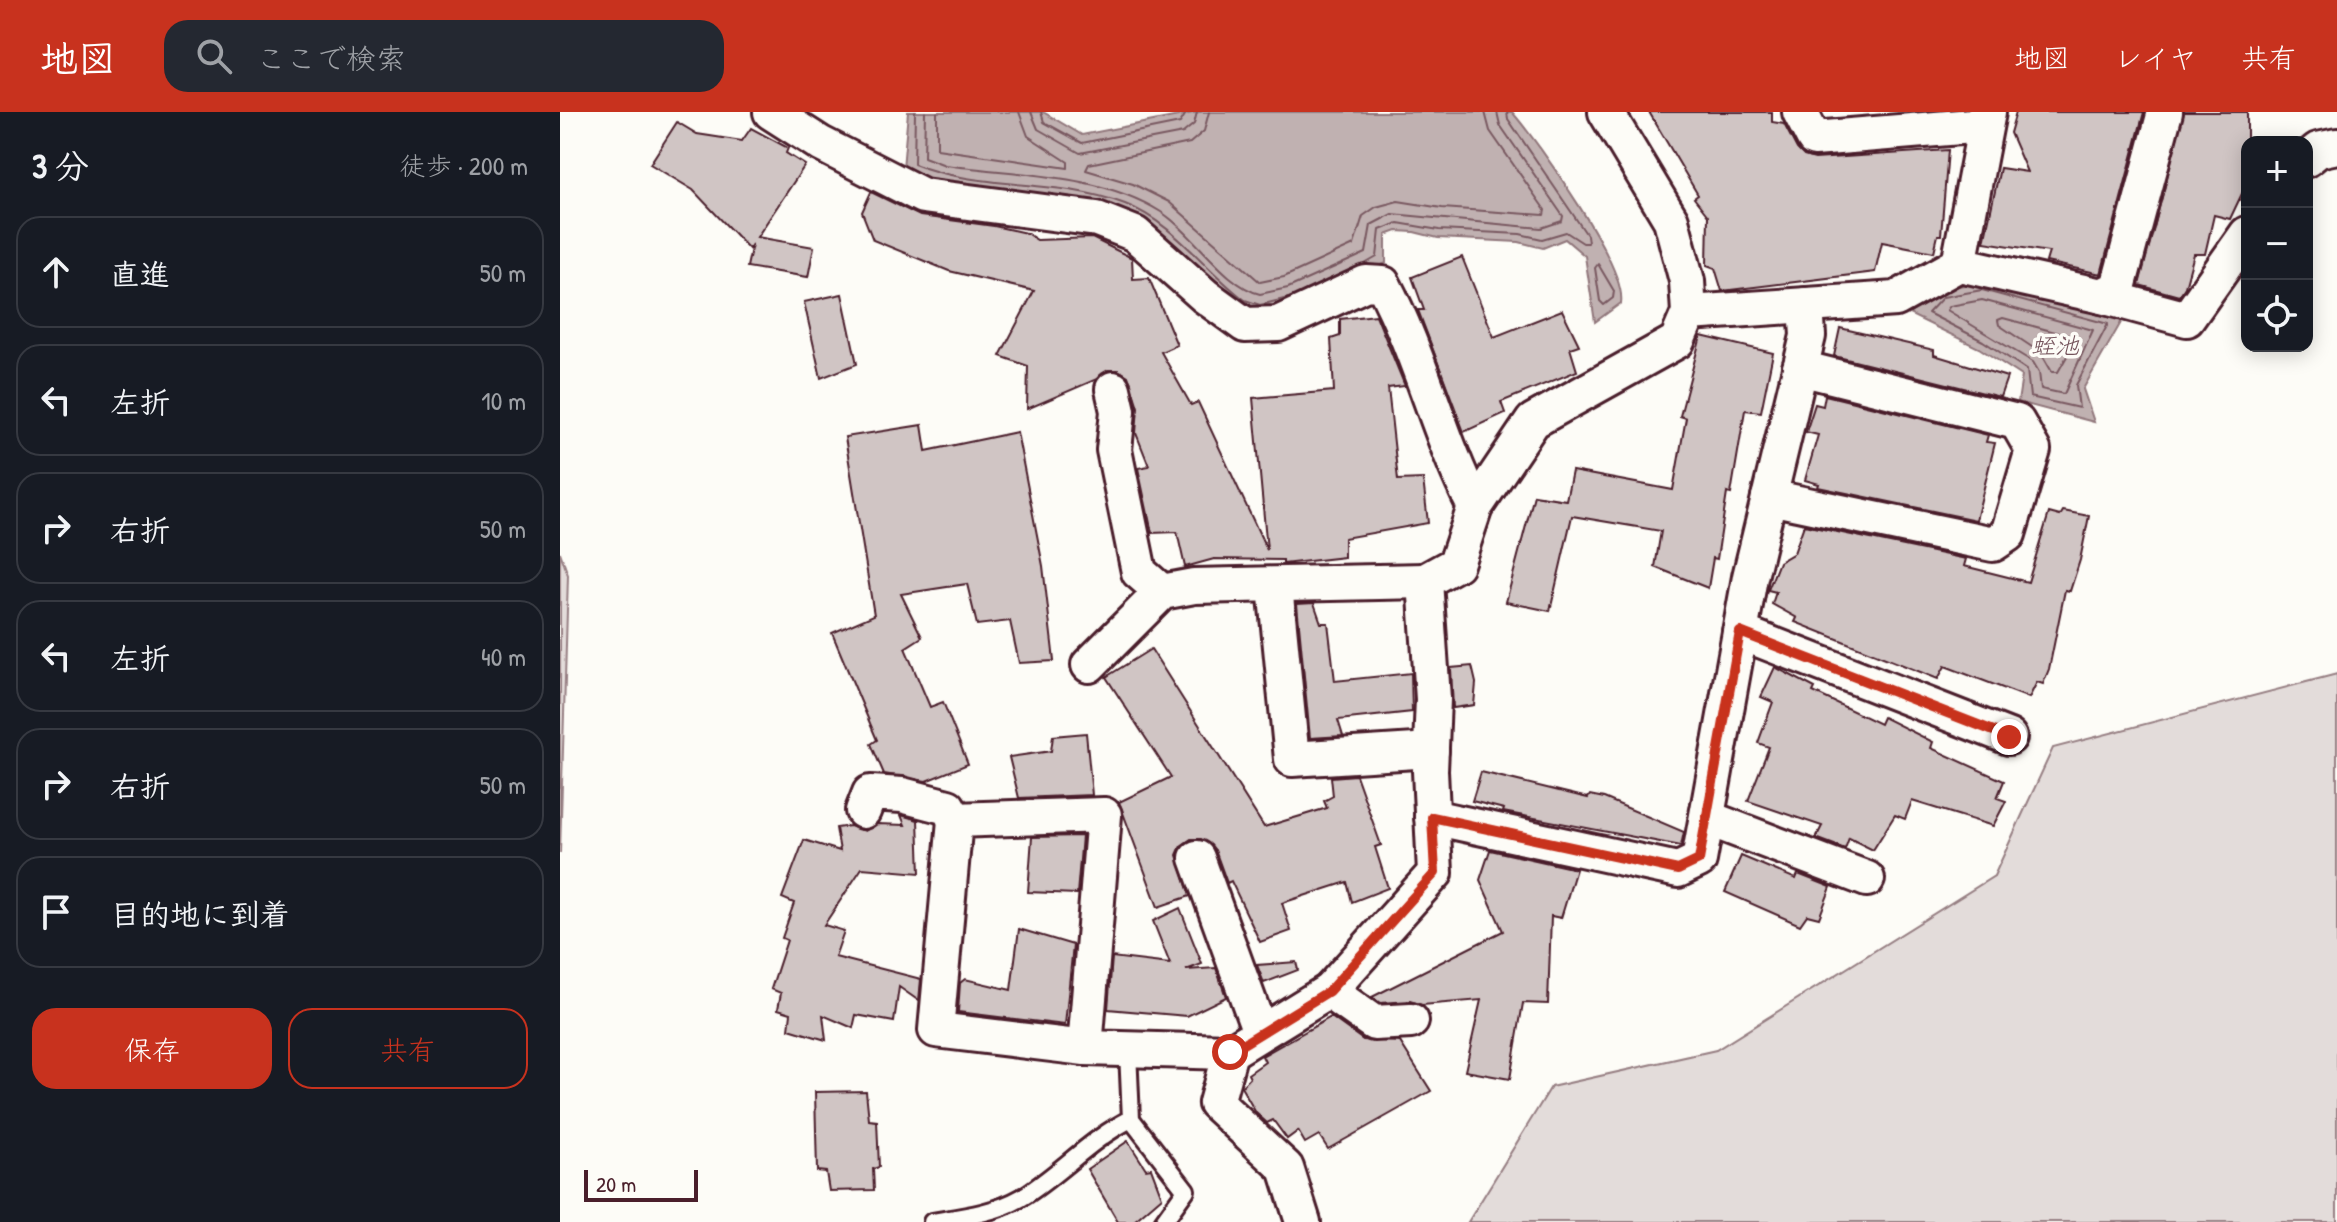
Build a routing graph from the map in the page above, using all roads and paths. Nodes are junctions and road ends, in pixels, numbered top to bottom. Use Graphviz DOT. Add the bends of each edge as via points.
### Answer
graph roads {
  1 [pos="771,112"];
  2 [pos="1606,112"];
  3 [pos="1800,112"];
  4 [pos="2165,112"];
  5 [pos="1986,118"];
  6 [pos="2337,146"];
  7 [pos="2313,154"];
  8 [pos="2241,242"];
  9 [pos="1959,264"];
  10 [pos="2102,296"];
  11 [pos="1806,305"];
  12 [pos="1689,313"];
  13 [pos="1800,368"];
  14 [pos="1113,389"];
  15 [pos="1769,497"];
  16 [pos="1475,507"];
  17 [pos="1425,581"];
  18 [pos="1275,586"];
  19 [pos="1162,592"];
  20 [pos="1740,632"];
  21 [pos="1089,665"];
  22 [pos="2009,737"];
  23 [pos="1431,750"];
  24 [pos="863,811"];
  25 [pos="1432,817"];
  26 [pos="1707,818"];
  27 [pos="955,820"];
  28 [pos="1197,858"];
  29 [pos="1867,879"];
  30 [pos="1329,991"];
  31 [pos="1411,1021"];
  32 [pos="1260,1032"];
  33 [pos="1085,1048"];
  34 [pos="1128,1051"];
  35 [pos="1230,1052"];
  36 [pos="1131,1119"];
  37 [pos="932,1222"];
  38 [pos="1163,1222"];
  39 [pos="1303,1222"];
  1 -- 16 [label="street" via="923,196 1097,219 1135,234 1245,325 1278,324 1366,283 1383,284"];
  2 -- 12 [label="street" via="1671,220 1687,281"];
  3 -- 5 [label="street" via="1814,139"];
  4 -- 10 [label="street" via="2118,288"];
  5 -- 9 [label="street"];
  6 -- 7 [label="street"];
  8 -- 10 [label="street" via="2187,319"];
  9 -- 10 [label="street"];
  9 -- 11 [label="street" via="1896,299"];
  11 -- 12 [label="street"];
  11 -- 13 [label="street" via="1808,336"];
  12 -- 16 [label="street" via="1677,341 1533,421"];
  13 -- 15 [label="street"];
  13 -- 15 [label="street" via="2017,422 2033,450 2008,534 1993,544"];
  14 -- 19 [label="street" via="1118,411 1114,450 1139,572"];
  15 -- 20 [label="street"];
  16 -- 17 [label="street" via="1456,564"];
  17 -- 18 [label="street"];
  17 -- 23 [label="street"];
  18 -- 19 [label="street" via="1194,586"];
  18 -- 23 [label="street" via="1292,759"];
  19 -- 21 [label="street"];
  20 -- 22 [label="street" via="1968,738"];
  20 -- 26 [label="street"];
  23 -- 25 [label="street"];
  24 -- 27 [label="street" via="870,793 902,795 948,807"];
  25 -- 26 [label="street" via="1678,870 1699,860"];
  25 -- 30 [label="street" via="1435,873"];
  26 -- 29 [label="street"];
  27 -- 33 [label="street" via="936,1030"];
  27 -- 33 [label="street" via="1104,815"];
  28 -- 32 [label="street"];
  30 -- 31 [label="street" via="1374,1023"];
  30 -- 32 [label="street"];
  32 -- 35 [label="street"];
  33 -- 34 [label="street"];
  34 -- 35 [label="street"];
  34 -- 36 [label="lane"];
  35 -- 39 [label="street" via="1216,1103 1286,1168"];
  36 -- 37 [label="lane" via="1105,1132 1020,1198 977,1215"];
  36 -- 38 [label="lane" via="1186,1190"];
}
